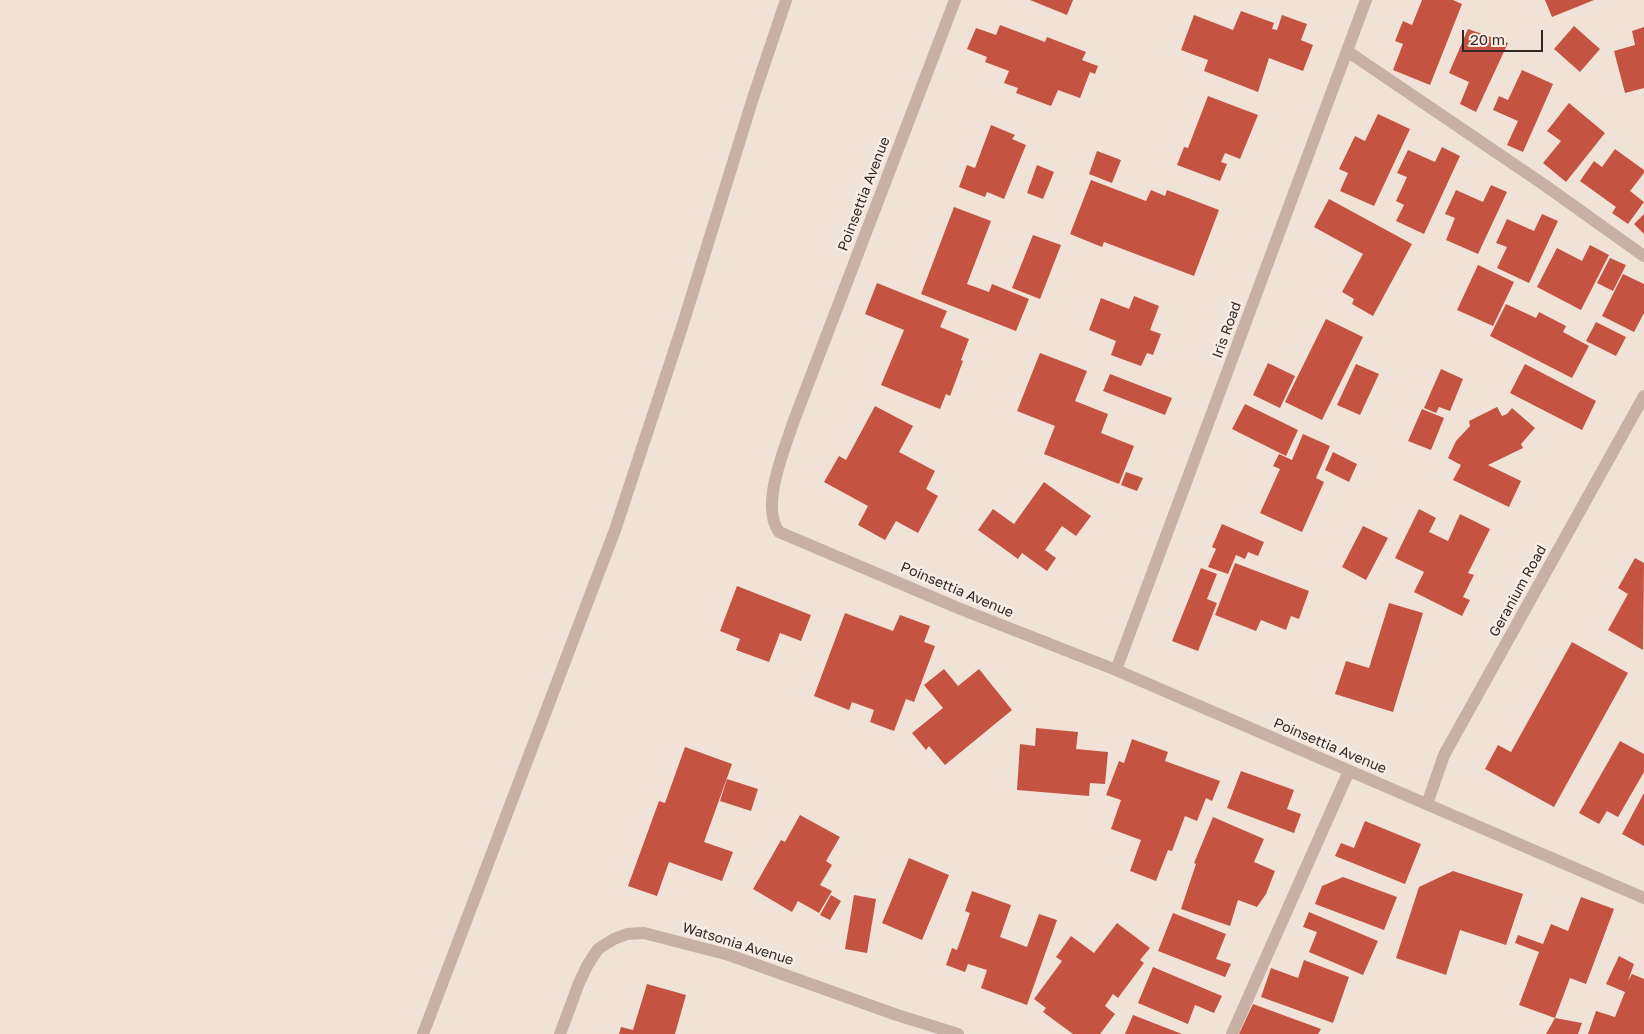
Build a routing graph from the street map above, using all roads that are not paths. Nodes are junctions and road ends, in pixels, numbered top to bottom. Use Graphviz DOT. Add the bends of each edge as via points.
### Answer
graph roads {
  1 [pos="786,0"];
  2 [pos="955,0"];
  3 [pos="1366,0"];
  4 [pos="1347,51"];
  5 [pos="1644,256"];
  6 [pos="1644,396"];
  7 [pos="1116,670"];
  8 [pos="1349,770"];
  9 [pos="1428,804"];
  10 [pos="1644,898"];
  11 [pos="423,1034"];
  12 [pos="560,1034"];
  13 [pos="958,1034"];
  14 [pos="1232,1034"];
  1 -- 11 [label="street" via="615,530"];
  2 -- 7 [label="street, Poinsettia Avenue" via="793,423 772,494 771,512 776,527 784,535"];
  3 -- 4 [label="street, Iris Road"];
  4 -- 5 [label="street"];
  4 -- 7 [label="street, Iris Road"];
  6 -- 9 [label="street, Geranium Road" via="1444,754"];
  7 -- 8 [label="street, Poinsettia Avenue"];
  8 -- 9 [label="street, Poinsettia Avenue"];
  8 -- 14 [label="street"];
  9 -- 10 [label="street, Poinsettia Avenue"];
  12 -- 13 [label="street, Watsonia Avenue" via="579,983 598,949 627,934 644,933 729,954"];
}
